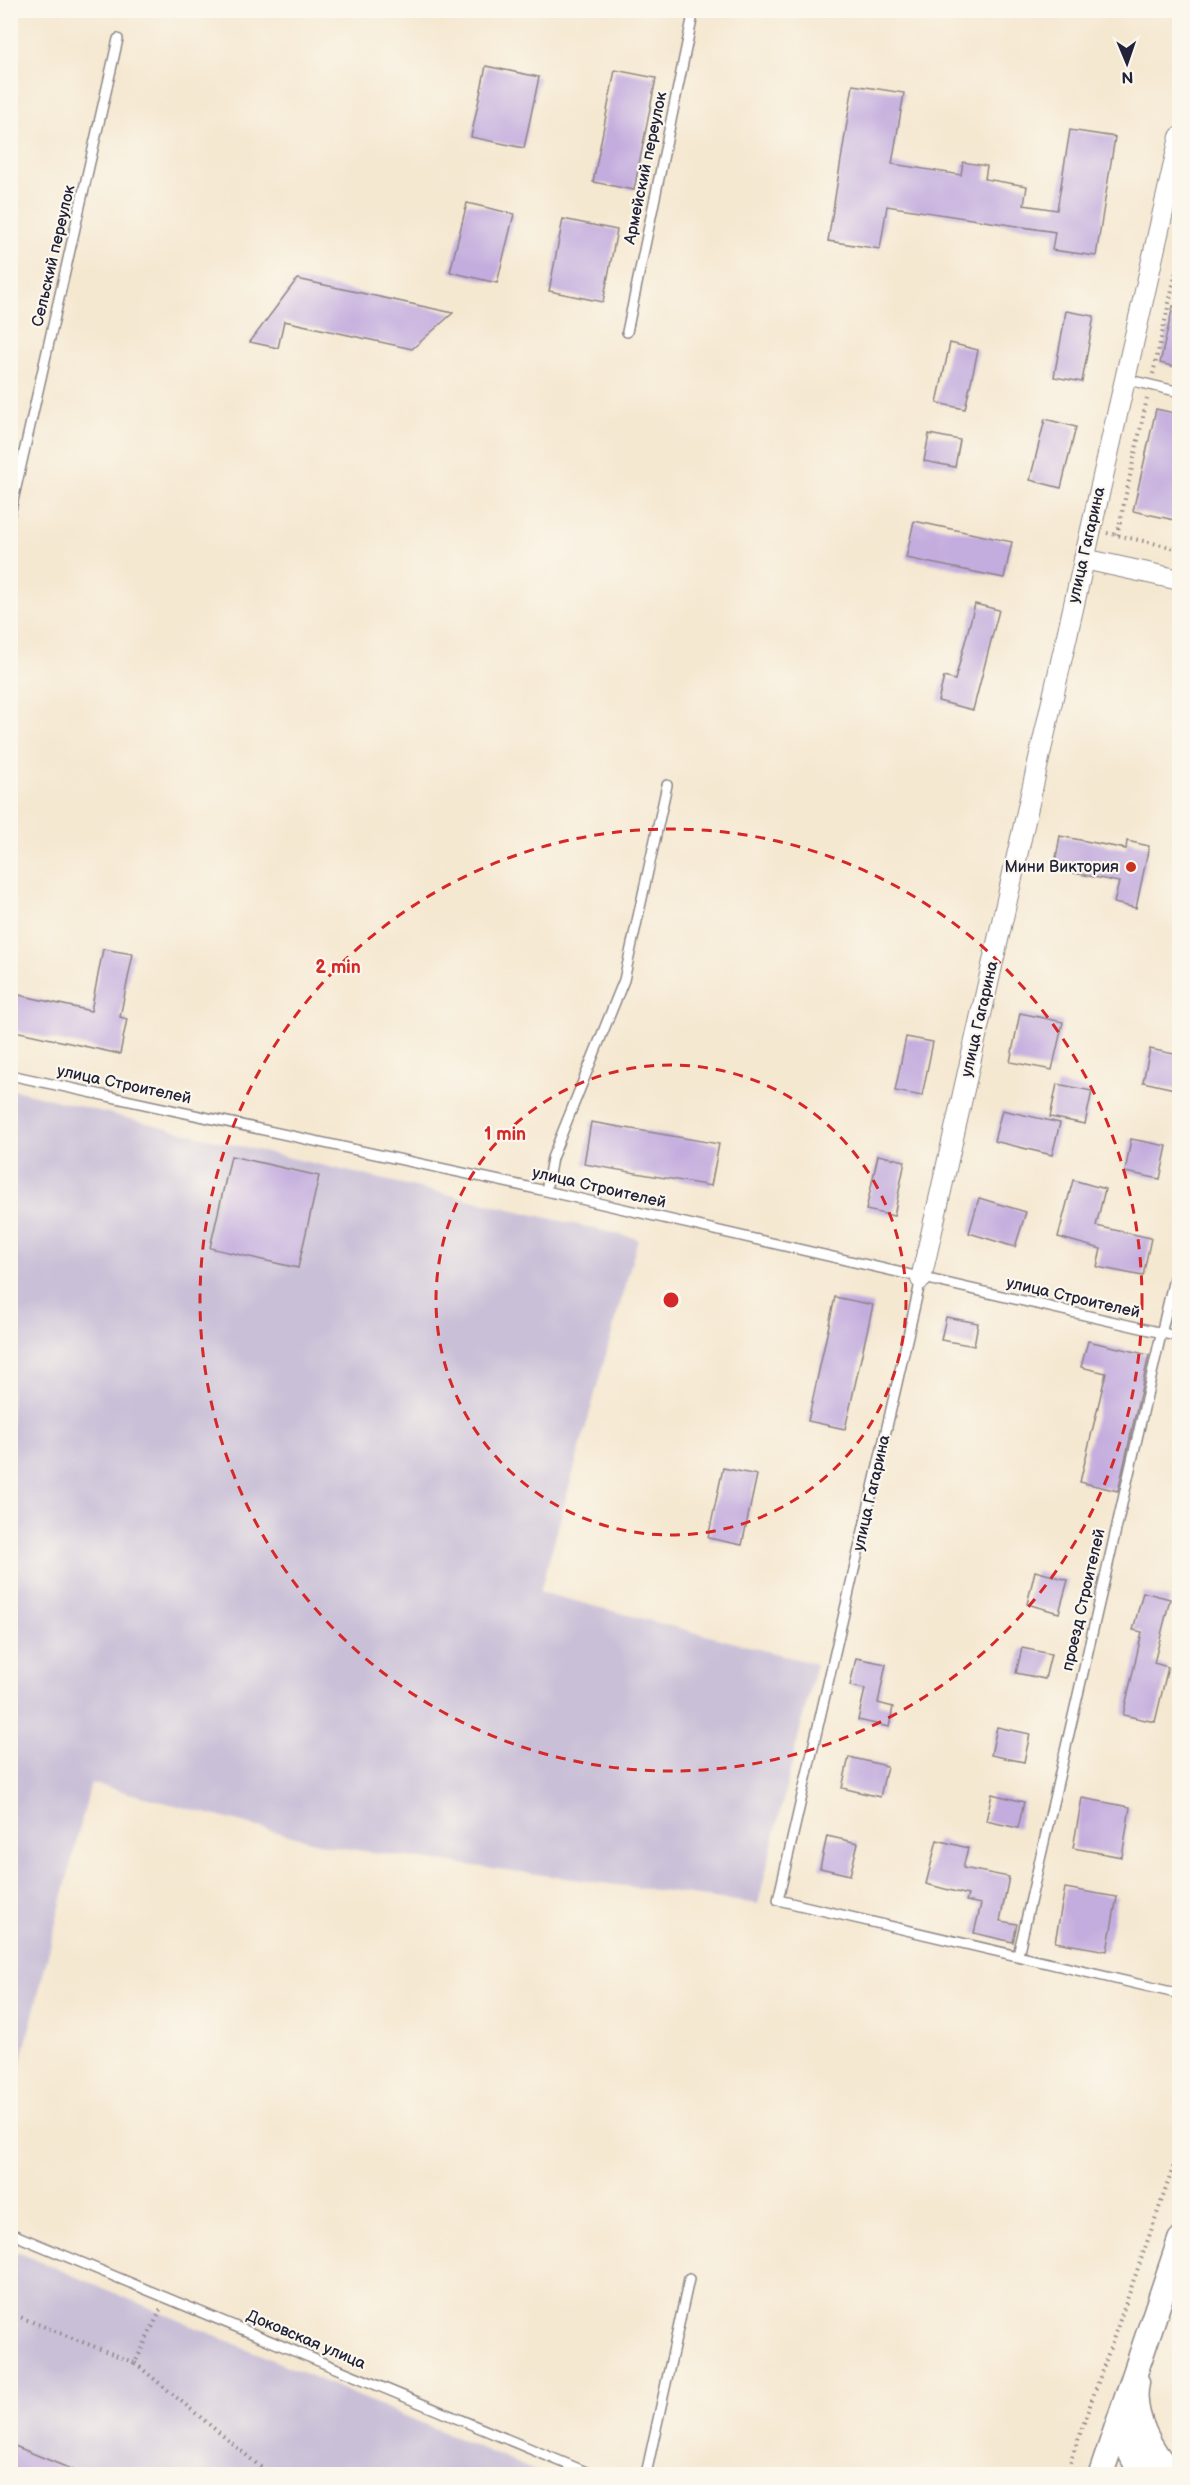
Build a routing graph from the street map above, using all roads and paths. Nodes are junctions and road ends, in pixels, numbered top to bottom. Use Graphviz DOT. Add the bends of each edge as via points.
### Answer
graph roads {
  1 [pos="694,10"];
  2 [pos="118,39"];
  3 [pos="1179,137"];
  4 [pos="627,332"];
  5 [pos="1125,379"];
  6 [pos="1179,392"];
  7 [pos="10,514"];
  8 [pos="1091,529"];
  9 [pos="1179,549"];
  10 [pos="1084,559"];
  11 [pos="1179,580"];
  12 [pos="667,785"];
  13 [pos="10,1075"];
  14 [pos="546,1191"];
  15 [pos="1179,1252"];
  16 [pos="921,1279"];
  17 [pos="1161,1332"];
  18 [pos="1179,1337"];
  19 [pos="1018,1955"];
  20 [pos="1179,1994"];
  21 [pos="1179,2148"];
  22 [pos="10,2233"];
  23 [pos="1179,2240"];
  24 [pos="689,2279"];
  25 [pos="166,2298"];
  26 [pos="10,2313"];
  27 [pos="1152,2319"];
  28 [pos="135,2363"];
  29 [pos="1126,2401"];
  30 [pos="1144,2474"];
  31 [pos="269,2475"];
  32 [pos="591,2475"];
  33 [pos="646,2475"];
  34 [pos="1066,2475"];
  35 [pos="1102,2475"];
  36 [pos="1172,2475"];
  1 -- 4 [label="lane, Армейский переулок"];
  2 -- 7 [label="lane, Сельский переулок"];
  3 -- 5 [label="street, улица Гагарина"];
  5 -- 6 [label="lane"];
  5 -- 8 [label="street, улица Гагарина"];
  8 -- 9 [label="path"];
  8 -- 10 [label="street, улица Гагарина"];
  10 -- 11 [label="street"];
  10 -- 16 [label="street, улица Гагарина"];
  12 -- 14 [label="lane" via="624,980 552,1158"];
  13 -- 14 [label="lane, улица Строителей"];
  14 -- 16 [label="lane, улица Строителей"];
  15 -- 17 [label="lane, проезд Строителей"];
  16 -- 17 [label="lane, улица Строителей"];
  16 -- 19 [label="lane, улица Гагарина" via="778,1900"];
  17 -- 18 [label="lane, улица Строителей"];
  17 -- 19 [label="lane, проезд Строителей"];
  19 -- 20 [label="lane"];
  21 -- 34 [label="path"];
  22 -- 25 [label="lane, Доковская улица"];
  23 -- 27 [label="street"];
  24 -- 33 [label="lane"];
  25 -- 28 [label="path"];
  25 -- 32 [label="lane, Доковская улица"];
  26 -- 28 [label="path"];
  27 -- 29 [label="street"];
  27 -- 36 [label="street" via="1136,2390 1138,2409 1153,2453"];
  28 -- 31 [label="path"];
  29 -- 30 [label="street" via="1125,2438"];
  29 -- 35 [label="street"];
  30 -- 35 [label="street" via="1136,2466 1124,2463"];
}
